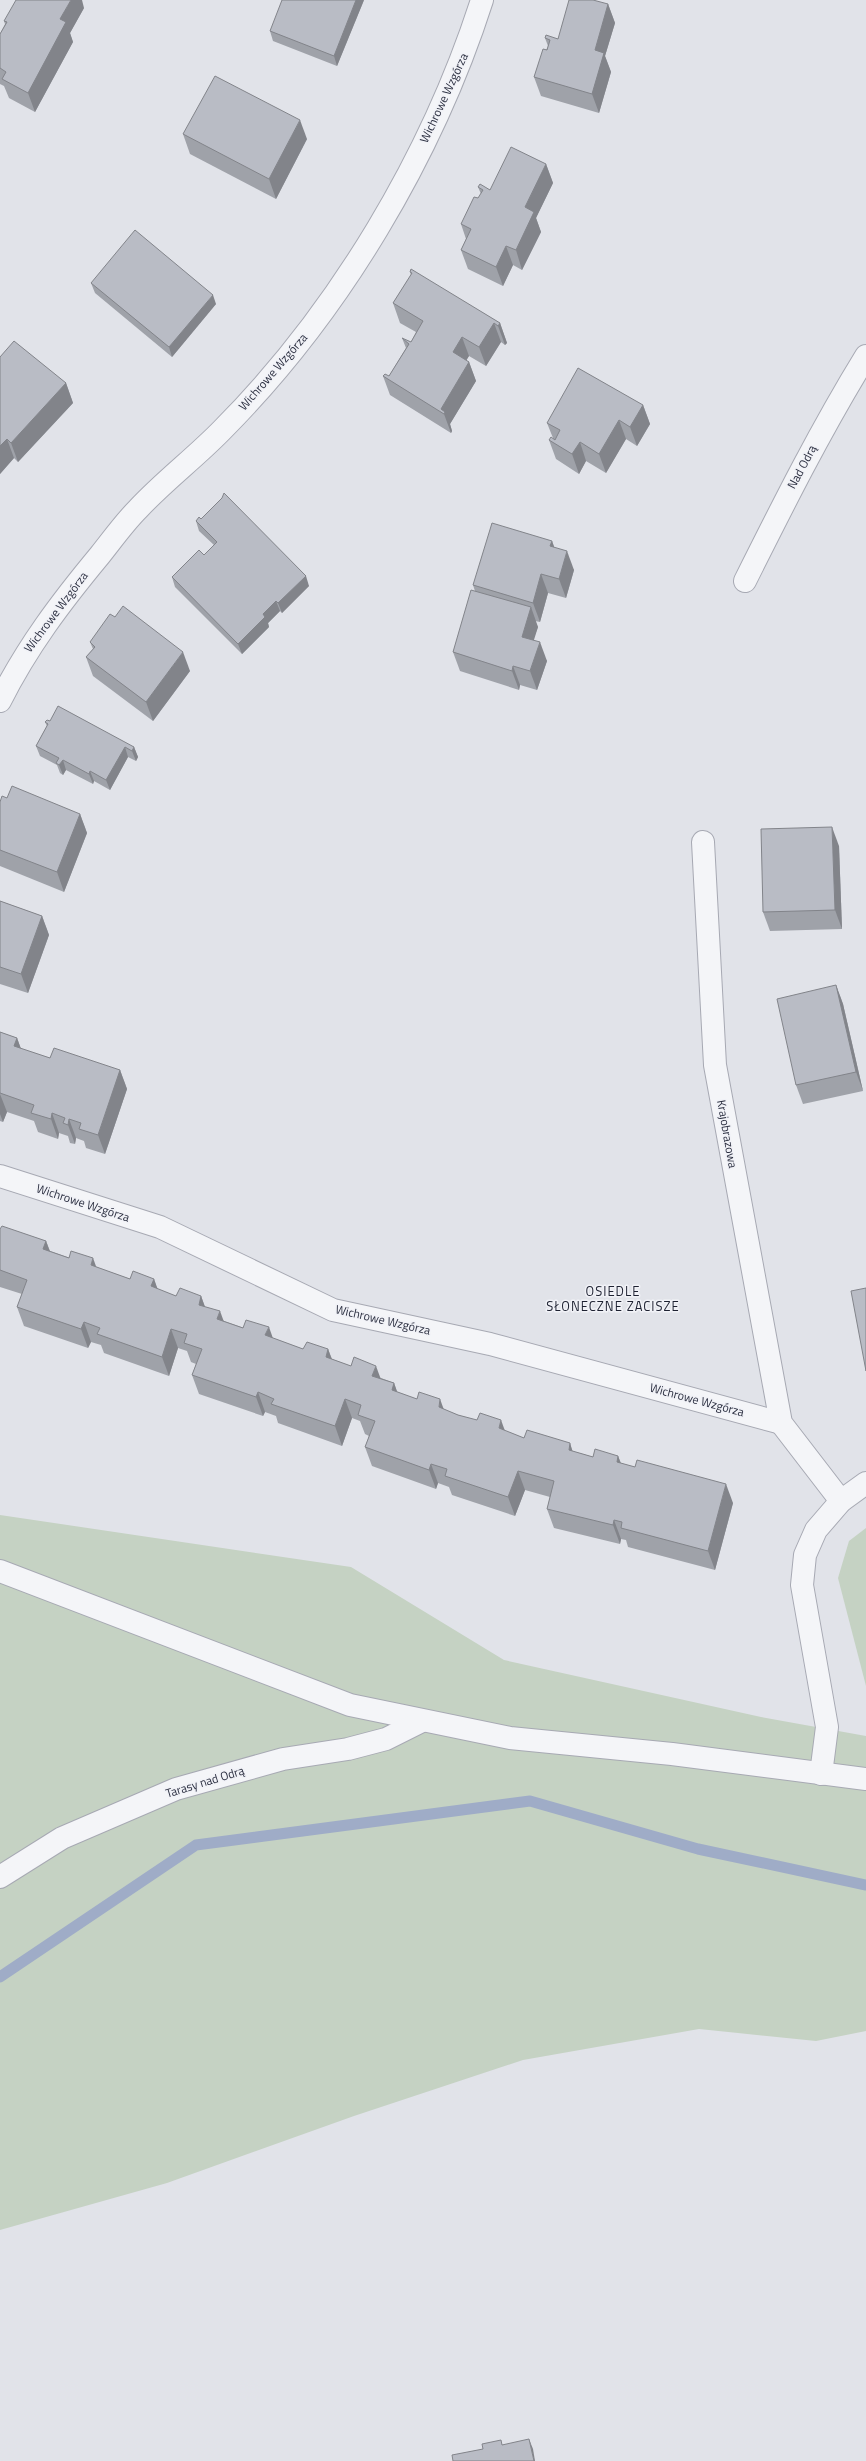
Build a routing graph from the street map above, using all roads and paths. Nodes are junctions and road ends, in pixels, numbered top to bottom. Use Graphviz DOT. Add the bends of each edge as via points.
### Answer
graph roads {
  1 [pos="482,0"];
  2 [pos="866,356"];
  3 [pos="745,582"];
  4 [pos="0,701"];
  5 [pos="703,842"];
  6 [pos="0,1176"];
  7 [pos="781,1423"];
  8 [pos="866,1483"];
  9 [pos="841,1501"];
  10 [pos="0,1571"];
  11 [pos="422,1721"];
  12 [pos="821,1774"];
  13 [pos="866,1779"];
  14 [pos="0,1877"];
  1 -- 4 [label="street, Wichrowe Wzgórza" via="466,51 424,142 376,231 307,335 224,429 138,509 75,585 21,660"];
  2 -- 3 [label="street, Nad Odrą" via="805,462"];
  5 -- 7 [label="street, Krajobrazowa" via="715,1065"];
  6 -- 7 [label="street, Wichrowe Wzgórza" via="160,1227 333,1310 490,1344"];
  7 -- 9 [label="street"];
  8 -- 9 [label="street"];
  9 -- 12 [label="street" via="816,1530 805,1555 802,1585 828,1727"];
  10 -- 11 [label="street" via="350,1705"];
  11 -- 12 [label="street" via="510,1738 672,1754"];
  11 -- 14 [label="street, Tarasy nad Odrą" via="378,1741 283,1760 176,1789 62,1838"];
  12 -- 13 [label="street"];
}
